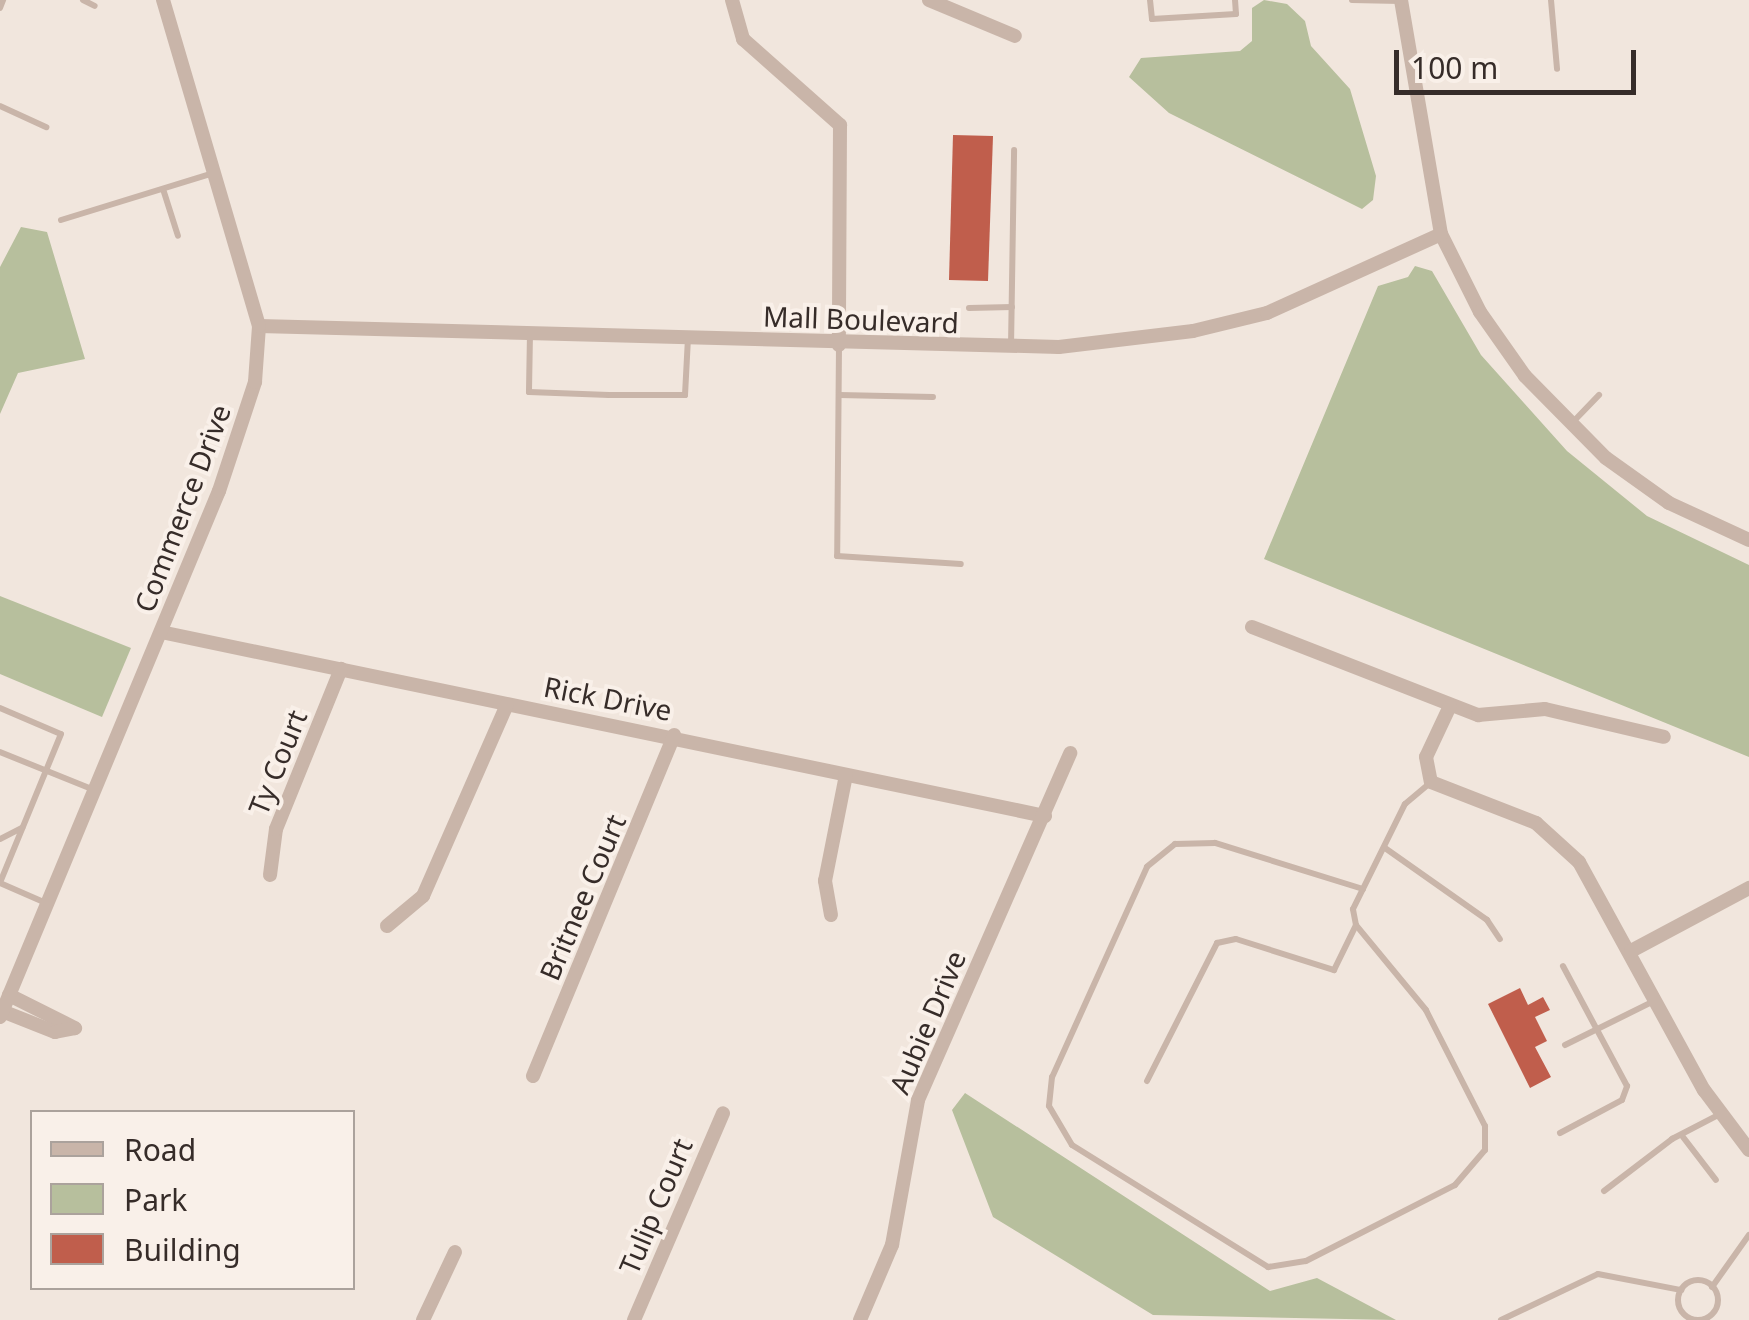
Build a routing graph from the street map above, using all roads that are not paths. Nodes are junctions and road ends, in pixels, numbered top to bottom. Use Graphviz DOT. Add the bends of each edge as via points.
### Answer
graph roads {
  1 [pos="4,0"];
  2 [pos="82,0"];
  3 [pos="163,0"];
  4 [pos="732,0"];
  5 [pos="929,0"];
  6 [pos="1150,0"];
  7 [pos="1235,0"];
  8 [pos="1352,0"];
  9 [pos="1551,0"];
  10 [pos="1401,1"];
  11 [pos="95,6"];
  12 [pos="0,8"];
  13 [pos="1015,36"];
  14 [pos="1557,69"];
  15 [pos="0,106"];
  16 [pos="46,127"];
  17 [pos="1014,150"];
  18 [pos="215,173"];
  19 [pos="162,189"];
  20 [pos="61,220"];
  21 [pos="1441,234"];
  22 [pos="178,236"];
  23 [pos="1012,307"];
  24 [pos="968,308"];
  25 [pos="259,326"];
  26 [pos="530,331"];
  27 [pos="688,337"];
  28 [pos="840,345"];
  29 [pos="1011,348"];
  30 [pos="838,395"];
  31 [pos="1599,395"];
  32 [pos="933,397"];
  33 [pos="1571,424"];
  34 [pos="1749,540"];
  35 [pos="961,564"];
  36 [pos="1252,626"];
  37 [pos="162,632"];
  38 [pos="341,669"];
  39 [pos="507,705"];
  40 [pos="1450,706"];
  41 [pos="0,708"];
  42 [pos="674,735"];
  43 [pos="1664,736"];
  44 [pos="0,752"];
  45 [pos="1070,753"];
  46 [pos="46,770"];
  47 [pos="846,775"];
  48 [pos="1431,782"];
  49 [pos="95,791"];
  50 [pos="1045,816"];
  51 [pos="23,827"];
  52 [pos="0,839"];
  53 [pos="1385,848"];
  54 [pos="270,875"];
  55 [pos="0,883"];
  56 [pos="1749,888"];
  57 [pos="1363,889"];
  58 [pos="48,904"];
  59 [pos="830,915"];
  60 [pos="1356,925"];
  61 [pos="387,926"];
  62 [pos="1500,939"];
  63 [pos="1631,951"];
  64 [pos="1562,966"];
  65 [pos="9,995"];
  66 [pos="1654,1000"];
  67 [pos="1,1014"];
  68 [pos="1597,1029"];
  69 [pos="1565,1045"];
  70 [pos="533,1076"];
  71 [pos="1147,1081"];
  72 [pos="724,1113"];
  73 [pos="1721,1113"];
  74 [pos="1560,1133"];
  75 [pos="1684,1137"];
  76 [pos="1749,1150"];
  77 [pos="1716,1180"];
  78 [pos="1604,1191"];
  79 [pos="1749,1235"];
  80 [pos="456,1252"];
  81 [pos="1712,1287"];
  82 [pos="1681,1290"];
  83 [pos="424,1320"];
  84 [pos="634,1320"];
  85 [pos="860,1320"];
  86 [pos="1501,1320"];
  1 -- 12 [label="lane"];
  2 -- 11 [label="lane"];
  3 -- 18 [label="street, Commerce Drive"];
  4 -- 28 [label="street" via="743,39 840,125"];
  5 -- 13 [label="street"];
  6 -- 7 [label="lane" via="1152,19 1236,14"];
  8 -- 10 [label="lane"];
  9 -- 14 [label="lane"];
  10 -- 21 [label="street"];
  15 -- 16 [label="lane"];
  17 -- 23 [label="lane"];
  18 -- 19 [label="lane"];
  18 -- 25 [label="street, Commerce Drive"];
  19 -- 20 [label="lane"];
  19 -- 22 [label="lane"];
  21 -- 29 [label="street, Mall Boulevard" via="1267,312 1116,343"];
  21 -- 33 [label="street" via="1480,312"];
  23 -- 24 [label="lane"];
  23 -- 29 [label="lane"];
  25 -- 26 [label="street, Mall Boulevard"];
  25 -- 37 [label="street, Commerce Drive" via="246,419"];
  26 -- 27 [label="street, Mall Boulevard"];
  26 -- 27 [label="lane" via="529,392 686,395"];
  27 -- 28 [label="street, Mall Boulevard"];
  28 -- 29 [label="street, Mall Boulevard"];
  28 -- 30 [label="lane"];
  30 -- 32 [label="lane"];
  30 -- 35 [label="lane" via="837,556"];
  31 -- 33 [label="lane"];
  33 -- 34 [label="street" via="1669,503"];
  36 -- 40 [label="street"];
  37 -- 38 [label="street, Rick Drive"];
  37 -- 49 [label="street, Commerce Drive"];
  38 -- 39 [label="street, Rick Drive"];
  38 -- 54 [label="street, Ty Court" via="276,829"];
  39 -- 42 [label="street, Rick Drive"];
  39 -- 61 [label="street" via="423,896"];
  40 -- 43 [label="street" via="1494,716 1545,708"];
  40 -- 48 [label="street" via="1426,757"];
  41 -- 46 [label="lane" via="61,734"];
  42 -- 47 [label="street, Rick Drive"];
  42 -- 70 [label="street, Britnee Court"];
  44 -- 46 [label="lane"];
  45 -- 50 [label="street, Aubie Drive"];
  46 -- 49 [label="lane"];
  46 -- 51 [label="lane"];
  47 -- 50 [label="street, Rick Drive"];
  47 -- 59 [label="street" via="825,882"];
  48 -- 53 [label="lane" via="1405,804"];
  48 -- 63 [label="street" via="1470,791 1563,844"];
  49 -- 58 [label="street, Commerce Drive"];
  50 -- 85 [label="street, Aubie Drive" via="918,1100 892,1245"];
  51 -- 52 [label="lane"];
  51 -- 55 [label="lane"];
  53 -- 57 [label="lane"];
  53 -- 62 [label="lane" via="1488,920"];
  55 -- 58 [label="lane"];
  56 -- 63 [label="street"];
  57 -- 60 [label="lane"];
  57 -- 60 [label="lane" via="1216,844 1175,844 1158,855 1052,1077 1049,1106 1058,1129 1072,1145 1268,1267 1306,1261 1455,1185 1485,1150 1485,1126 1426,1010"];
  58 -- 65 [label="street, Commerce Drive"];
  60 -- 71 [label="lane" via="1334,970 1236,938 1217,943"];
  63 -- 66 [label="street"];
  64 -- 68 [label="lane"];
  65 -- 67 [label="street, Commerce Drive"];
  65 -- 67 [label="street" via="76,1028 55,1032"];
  66 -- 68 [label="lane"];
  66 -- 73 [label="street"];
  68 -- 69 [label="lane"];
  68 -- 74 [label="lane" via="1627,1086 1622,1100"];
  72 -- 84 [label="street, Tulip Court"];
  73 -- 75 [label="lane"];
  73 -- 76 [label="street"];
  75 -- 77 [label="lane"];
  75 -- 78 [label="lane"];
  79 -- 81 [label="lane"];
  80 -- 83 [label="street"];
  81 -- 82 [label="lane" via="1696,1281"];
  81 -- 82 [label="lane" via="1717,1306 1703,1320 1684,1314"];
  82 -- 86 [label="lane" via="1598,1274"];
}
